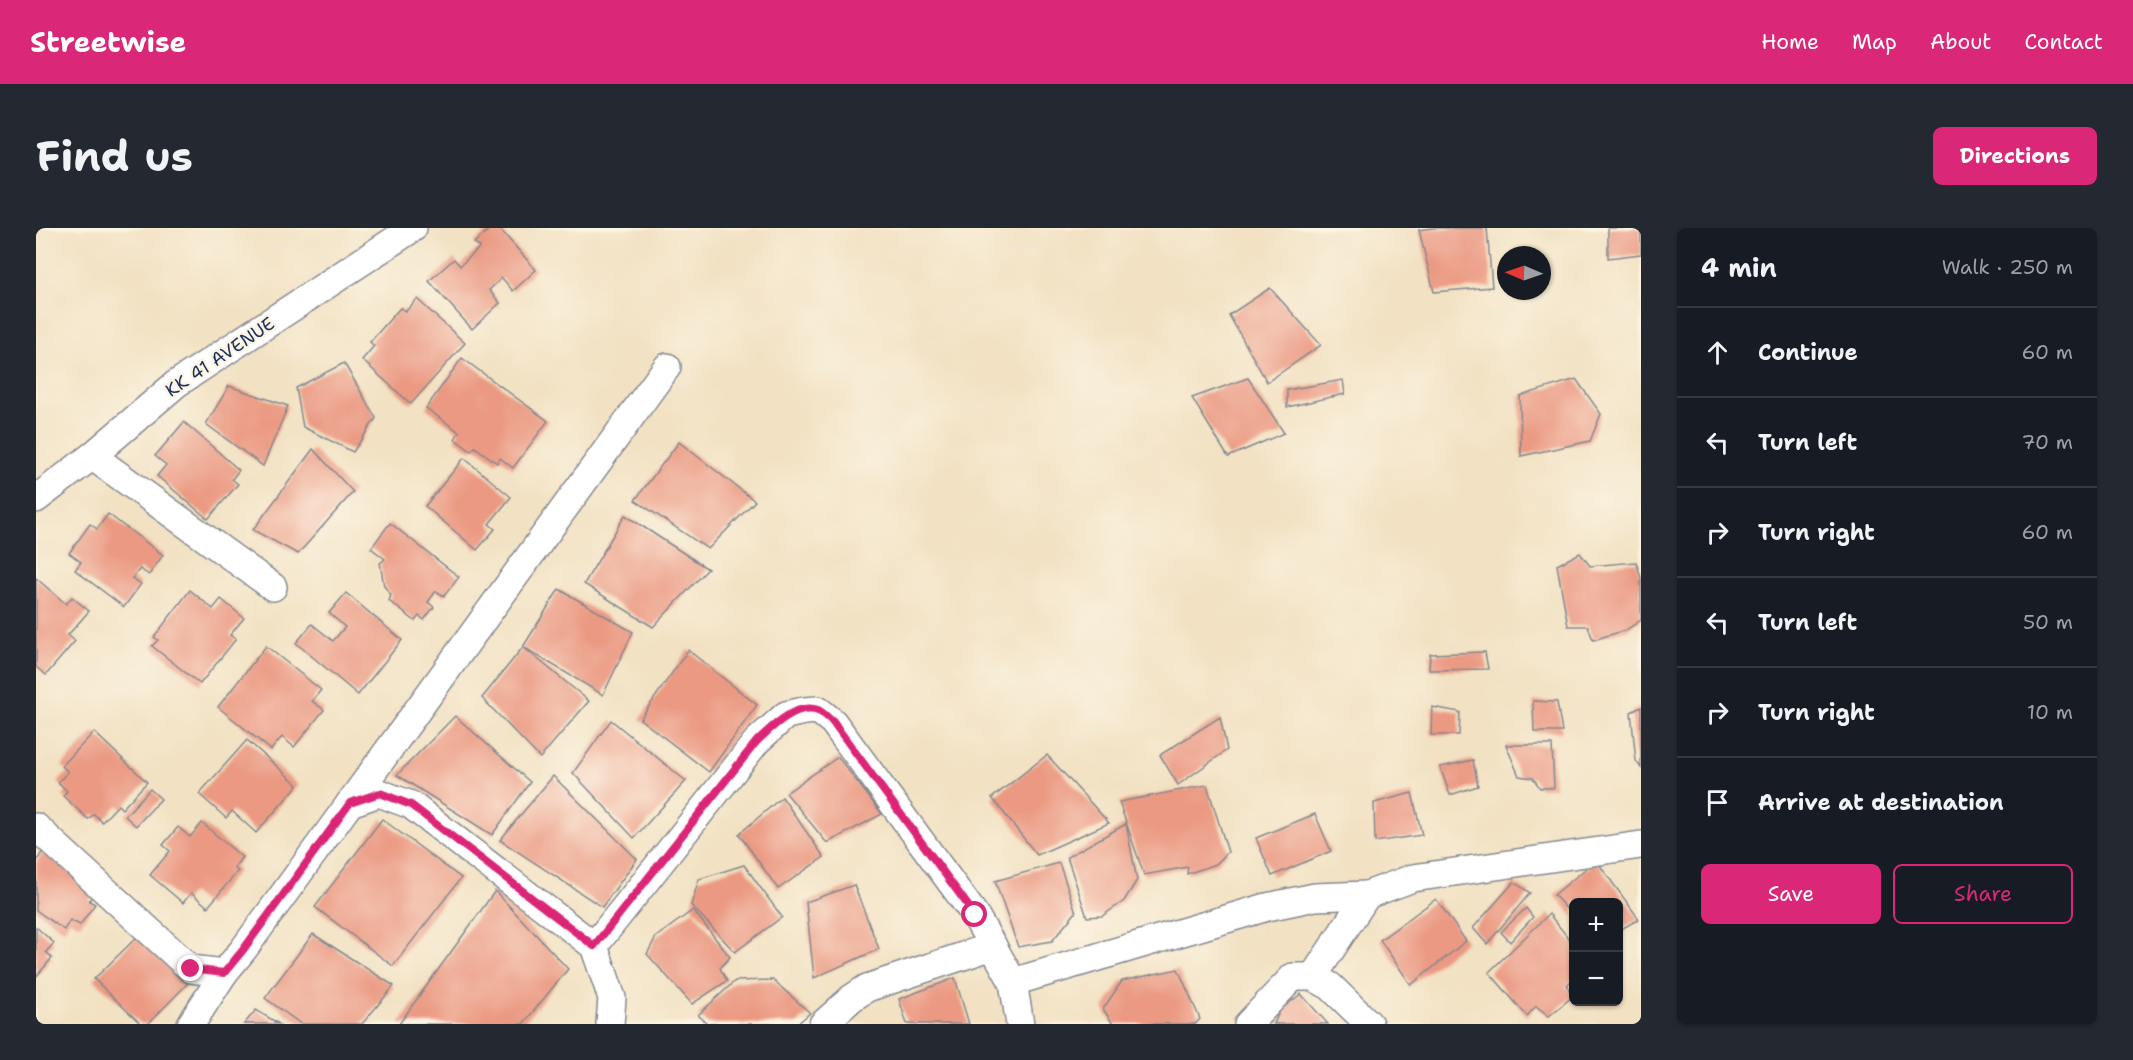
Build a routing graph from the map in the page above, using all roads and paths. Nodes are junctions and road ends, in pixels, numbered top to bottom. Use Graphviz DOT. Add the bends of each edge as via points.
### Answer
graph roads {
  1 [pos="413,228"];
  2 [pos="667,367"];
  3 [pos="92,456"];
  4 [pos="36,499"];
  5 [pos="273,587"];
  6 [pos="350,803"];
  7 [pos="36,828"];
  8 [pos="1641,845"];
  9 [pos="1367,895"];
  10 [pos="594,946"];
  11 [pos="993,946"];
  12 [pos="224,973"];
  13 [pos="1313,976"];
  14 [pos="1013,982"];
  15 [pos="191,1024"];
  16 [pos="610,1024"];
  17 [pos="824,1024"];
  18 [pos="1020,1024"];
  19 [pos="1248,1024"];
  20 [pos="1369,1024"];
  1 -- 3 [label="street, KK 41 AVENUE" via="176,384"];
  2 -- 6 [label="street"];
  3 -- 4 [label="street, KK 41 AVENUE"];
  3 -- 5 [label="street"];
  6 -- 10 [label="street" via="380,793 411,805"];
  6 -- 12 [label="street"];
  7 -- 12 [label="street" via="191,969"];
  8 -- 9 [label="street" via="1413,878"];
  9 -- 13 [label="street"];
  9 -- 14 [label="street" via="1315,897 1268,907"];
  10 -- 11 [label="street" via="757,741 786,716 818,710 833,722 975,915"];
  10 -- 16 [label="street" via="612,998"];
  11 -- 14 [label="street"];
  11 -- 17 [label="street" via="867,988"];
  12 -- 15 [label="street"];
  13 -- 19 [label="street" via="1293,977"];
  13 -- 20 [label="street" via="1330,986"];
  14 -- 18 [label="street"];
}
